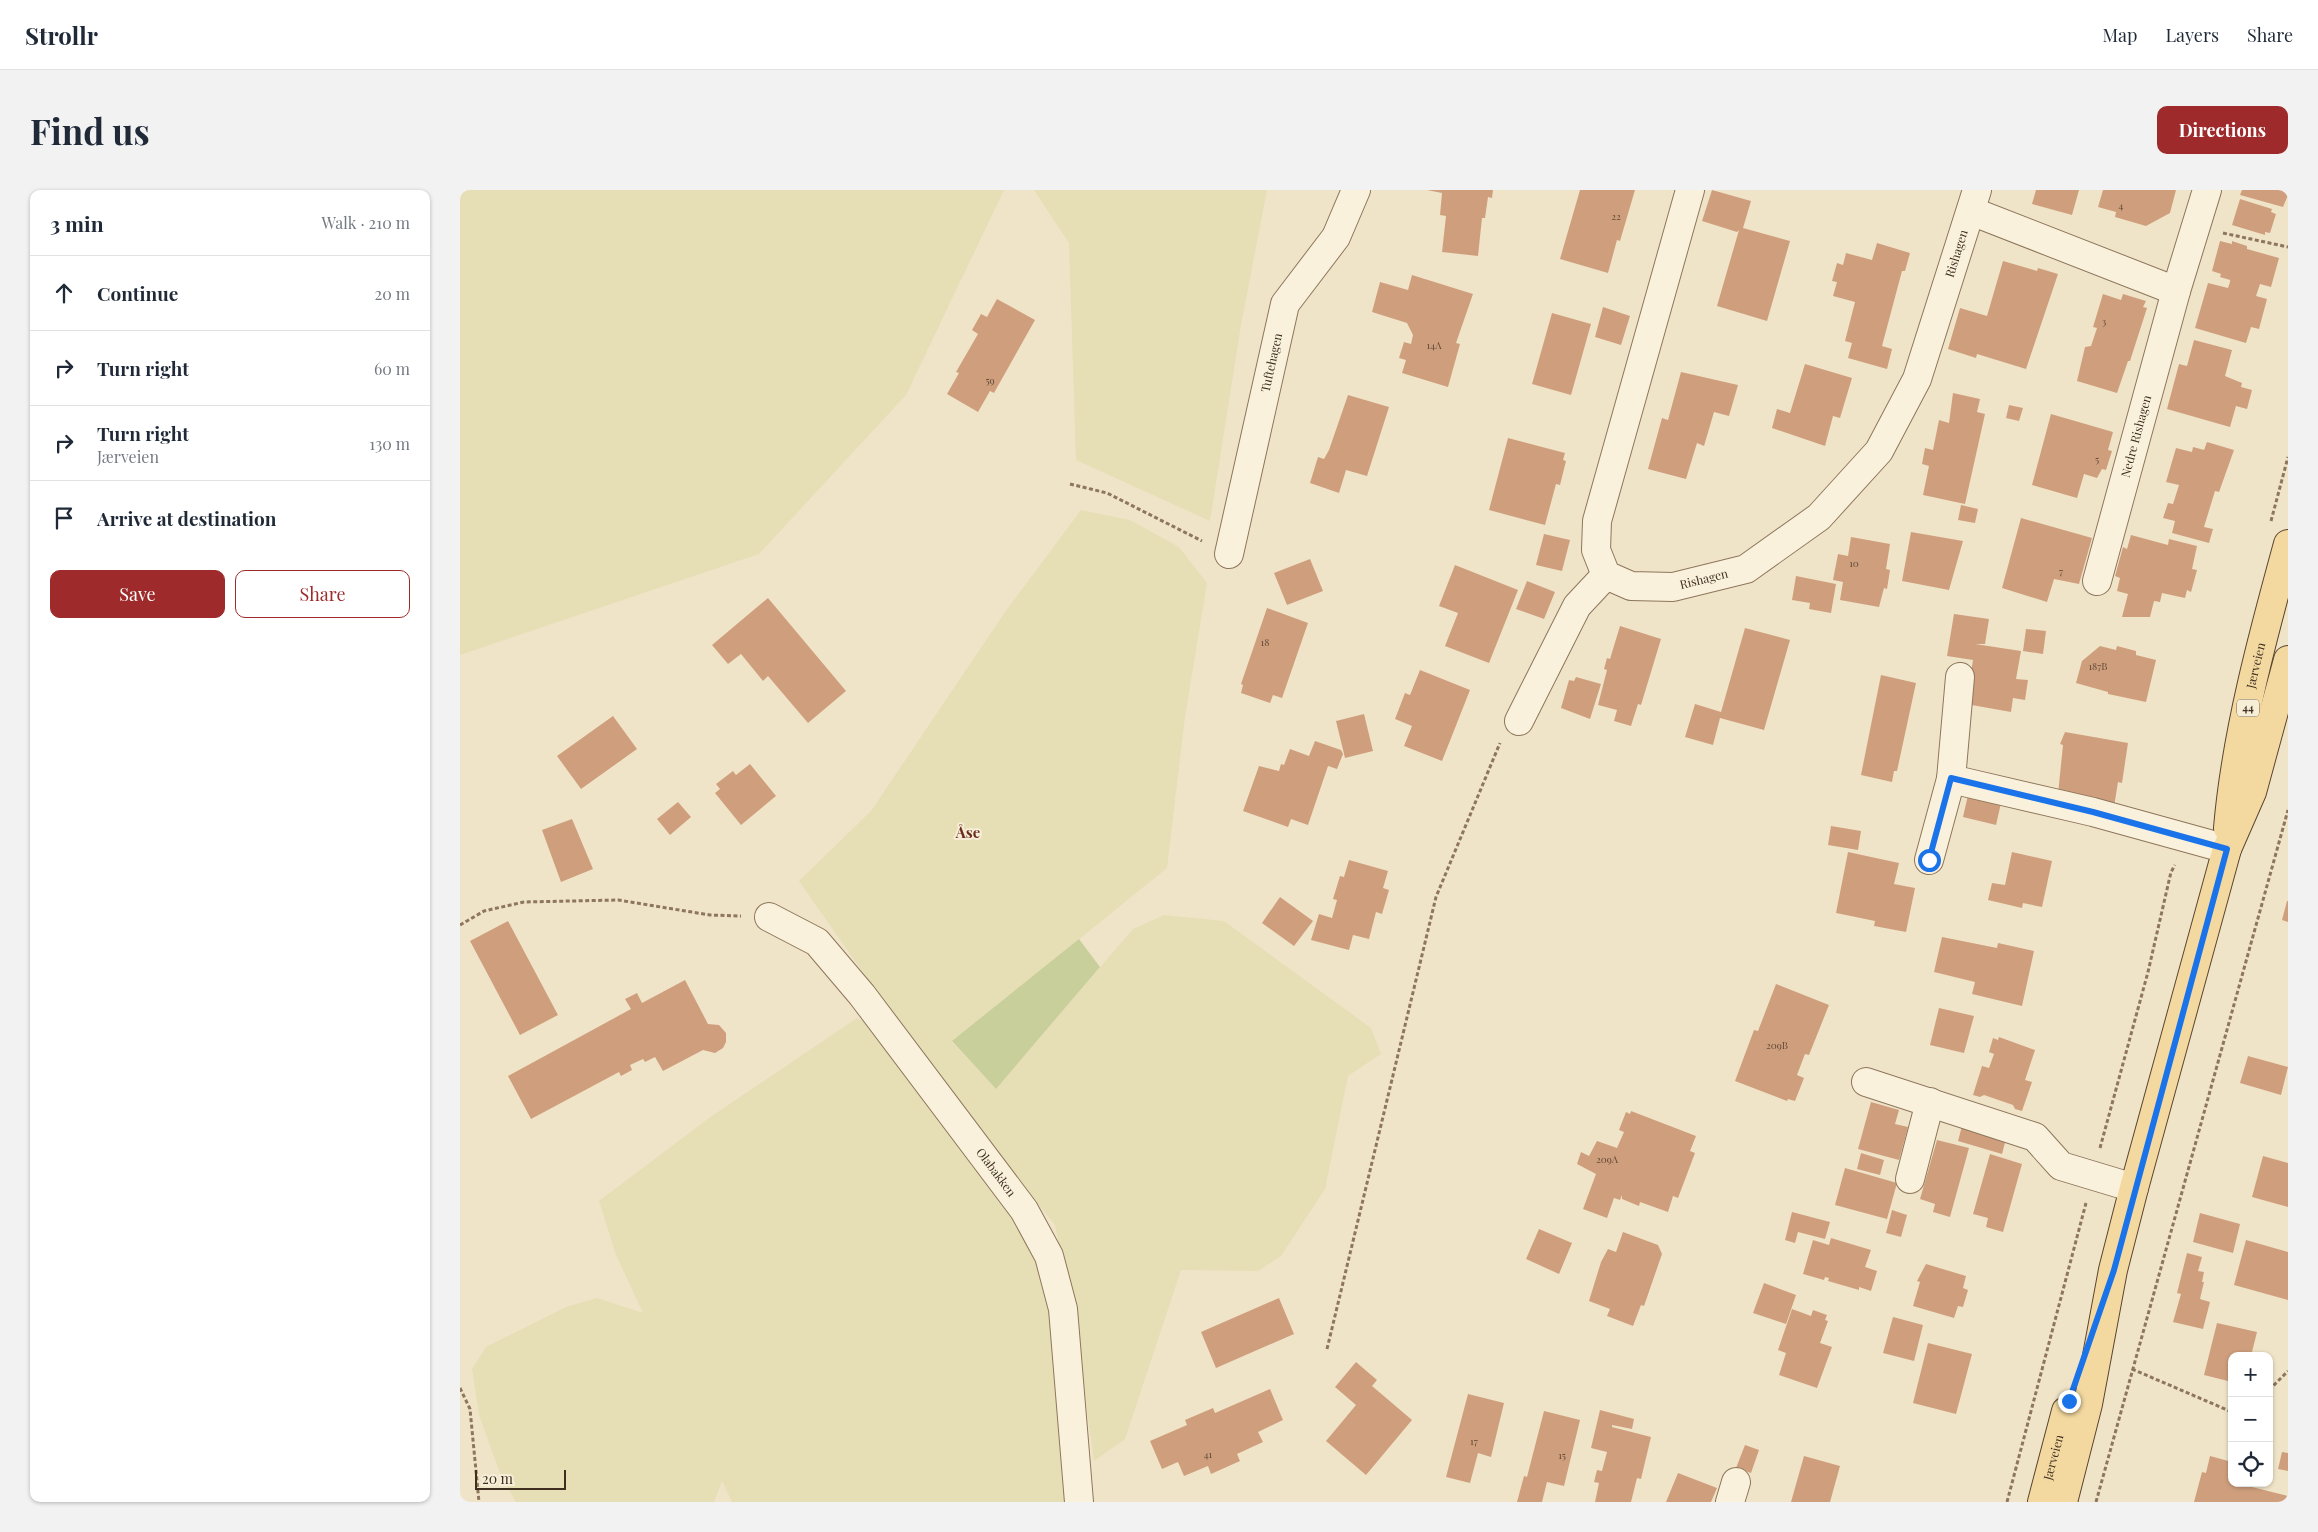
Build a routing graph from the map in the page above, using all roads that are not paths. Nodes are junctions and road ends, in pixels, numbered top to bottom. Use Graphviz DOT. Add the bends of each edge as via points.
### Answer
graph roads {
  1 [pos="1356,190"];
  2 [pos="1690,190"];
  3 [pos="2207,190"];
  4 [pos="1974,200"];
  5 [pos="2176,291"];
  6 [pos="1229,554"];
  7 [pos="2283,558"];
  8 [pos="1606,575"];
  9 [pos="2097,580"];
  10 [pos="2288,660"];
  11 [pos="1960,677"];
  12 [pos="1518,721"];
  13 [pos="1951,778"];
  14 [pos="2227,849"];
  15 [pos="1929,860"];
  16 [pos="769,917"];
  17 [pos="1866,1082"];
  18 [pos="1930,1102"];
  19 [pos="1910,1179"];
  20 [pos="2134,1188"];
  21 [pos="2114,1270"];
  22 [pos="1079,1502"];
  23 [pos="2042,1502"];
  24 [pos="2062,1502"];
  1 -- 6 [label="street, Tuftehagen" via="1336,237 1285,304"];
  2 -- 8 [label="street" via="1597,521 1596,550"];
  3 -- 5 [label="street, Nedre Rishagen"];
  4 -- 5 [label="street"];
  4 -- 8 [label="street, Rishagen" via="1917,379 1879,451 1819,517 1746,569 1673,587 1631,586"];
  5 -- 9 [label="street, Nedre Rishagen"];
  7 -- 14 [label="main road, Jærveien / 44" via="2231,790"];
  8 -- 12 [label="street" via="1577,606"];
  10 -- 14 [label="main road, Jærveien / 44" via="2252,792"];
  11 -- 13 [label="street"];
  13 -- 14 [label="street"];
  13 -- 15 [label="street"];
  14 -- 20 [label="main road, Jærveien / 44"];
  16 -- 22 [label="street, Olabakken" via="817,942 855,988 1024,1210 1049,1256 1063,1310"];
  17 -- 18 [label="street"];
  18 -- 19 [label="street"];
  18 -- 20 [label="street" via="2035,1137 2061,1166"];
  20 -- 21 [label="main road, Jærveien / 44"];
  21 -- 23 [label="main road, Jærveien / 44" via="2069,1401"];
  21 -- 24 [label="main road, Jærveien / 44" via="2088,1404"];
}
